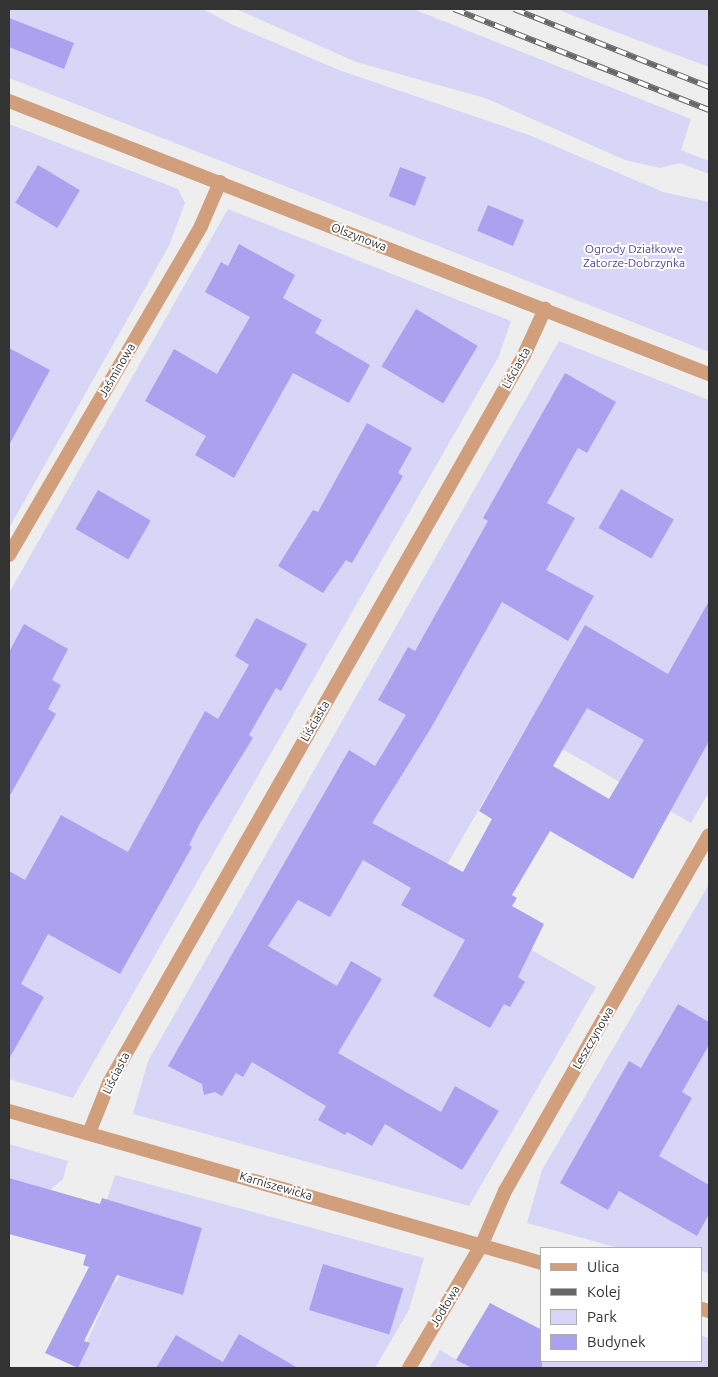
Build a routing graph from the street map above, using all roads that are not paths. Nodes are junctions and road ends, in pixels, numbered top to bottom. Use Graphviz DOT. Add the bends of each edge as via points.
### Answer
graph roads {
  1 [pos="9,101"];
  2 [pos="220,182"];
  3 [pos="545,309"];
  4 [pos="709,374"];
  5 [pos="9,555"];
  6 [pos="709,835"];
  7 [pos="9,1111"];
  8 [pos="90,1133"];
  9 [pos="482,1244"];
  10 [pos="540,1262"];
  11 [pos="409,1368"];
  1 -- 2 [label="street, Olszynowa"];
  2 -- 3 [label="street, Olszynowa"];
  2 -- 5 [label="street, Jaśminowa" via="201,226"];
  3 -- 4 [label="street, Olszynowa"];
  3 -- 8 [label="street, Liściasta" via="524,355 109,1083"];
  6 -- 9 [label="street, Leszczynowa" via="505,1191"];
  7 -- 8 [label="street, Karniszewicka"];
  8 -- 9 [label="street, Karniszewicka"];
  9 -- 10 [label="street, Karniszewicka"];
  9 -- 11 [label="street, Jodłowa"];
}
